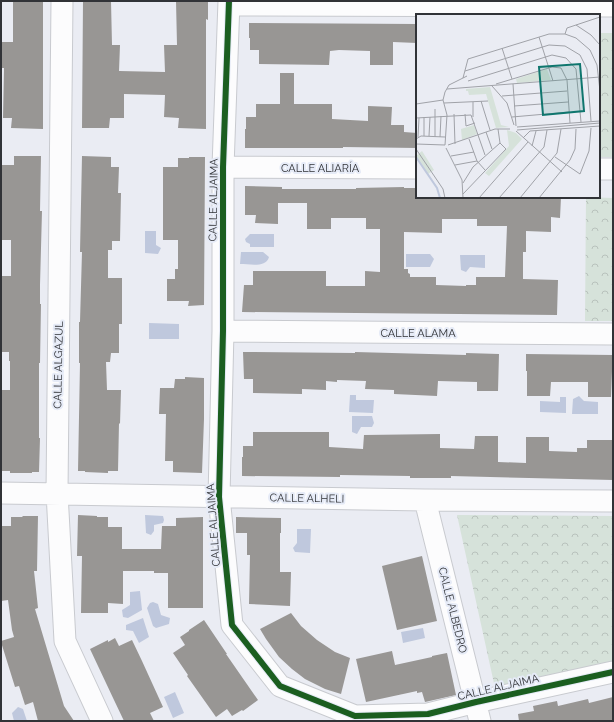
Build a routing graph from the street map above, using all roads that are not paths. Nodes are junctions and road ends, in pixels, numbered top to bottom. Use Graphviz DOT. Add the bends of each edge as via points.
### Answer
graph roads {
  1 [pos="62,1"];
  2 [pos="229,3"];
  3 [pos="613,6"];
  4 [pos="223,167"];
  5 [pos="416,168"];
  6 [pos="600,169"];
  7 [pos="613,169"];
  8 [pos="222,331"];
  9 [pos="613,334"];
  10 [pos="1,493"];
  11 [pos="57,493"];
  12 [pos="219,496"];
  13 [pos="425,500"];
  14 [pos="613,501"];
  15 [pos="613,672"];
  16 [pos="478,712"];
  17 [pos="102,721"];
  1 -- 11 [label="street, CALLE ALGAZUL"];
  2 -- 3 [label="street"];
  2 -- 4 [label="street, CALLE ALJAIMA"];
  4 -- 5 [label="street, CALLE ALIARÍA"];
  4 -- 8 [label="street, CALLE ALJAIMA"];
  6 -- 7 [label="street"];
  8 -- 9 [label="street, CALLE ALAMA"];
  8 -- 12 [label="street, CALLE ALJAIMA"];
  10 -- 11 [label="street, CALLE ALHELI"];
  11 -- 12 [label="street, CALLE ALHELI"];
  11 -- 17 [label="street, CALLE ALGAZUL" via="64,641"];
  12 -- 13 [label="street, CALLE ALHELI"];
  12 -- 16 [label="street, CALLE ALJAIMA" via="232,625 280,686 355,716"];
  13 -- 14 [label="street, CALLE ALHELI"];
  13 -- 16 [label="street, CALLE ALBEDRO"];
  15 -- 16 [label="street, CALLE ALJAIMA"];
}
